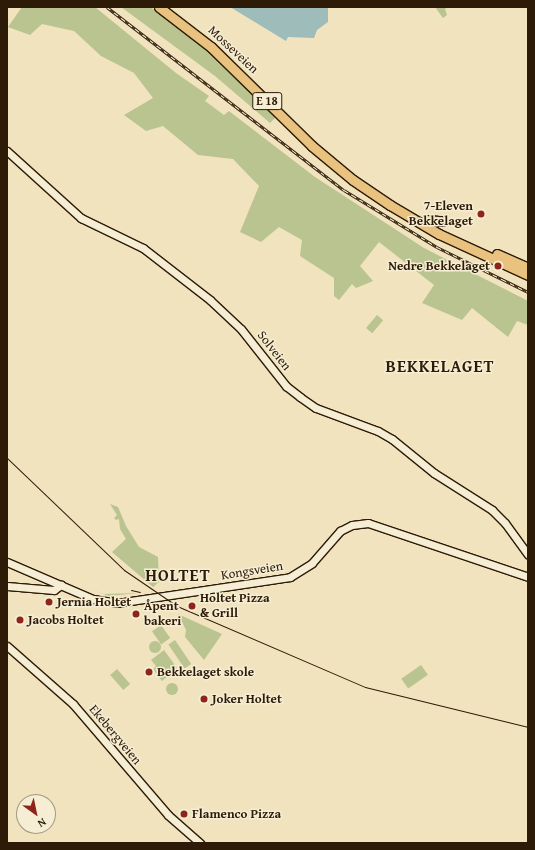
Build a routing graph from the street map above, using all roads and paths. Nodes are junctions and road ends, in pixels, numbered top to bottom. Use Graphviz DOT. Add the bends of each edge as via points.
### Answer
graph roads {
  1 [pos="159,7"];
  2 [pos="7,152"];
  3 [pos="376,195"];
  4 [pos="426,220"];
  5 [pos="442,221"];
  6 [pos="528,268"];
  7 [pos="528,275"];
  8 [pos="528,555"];
  9 [pos="7,562"];
  10 [pos="528,577"];
  11 [pos="7,586"];
  12 [pos="62,586"];
  13 [pos="7,646"];
  14 [pos="200,843"];
  1 -- 3 [label="highway, Mosseveien / E 18" via="211,47 324,156"];
  2 -- 8 [label="street, Solveien" via="81,218 143,248 205,296 241,329 286,386 300,397 316,408 378,431 392,439 434,473 488,508 505,523"];
  3 -- 4 [label="highway, Mosseveien / E 18"];
  3 -- 7 [label="highway, Mosseveien / E 18" via="439,234"];
  4 -- 5 [label="highway, E 18"];
  4 -- 6 [label="highway, Mosseveien / E 18"];
  9 -- 12 [label="street, Kongsveien"];
  10 -- 12 [label="street, Kongsveien" via="382,526 364,523 340,531 309,566 280,580 112,603 93,599"];
  11 -- 12 [label="street" via="54,590"];
  13 -- 14 [label="street, Ekebergveien" via="79,710 168,815"];
}
